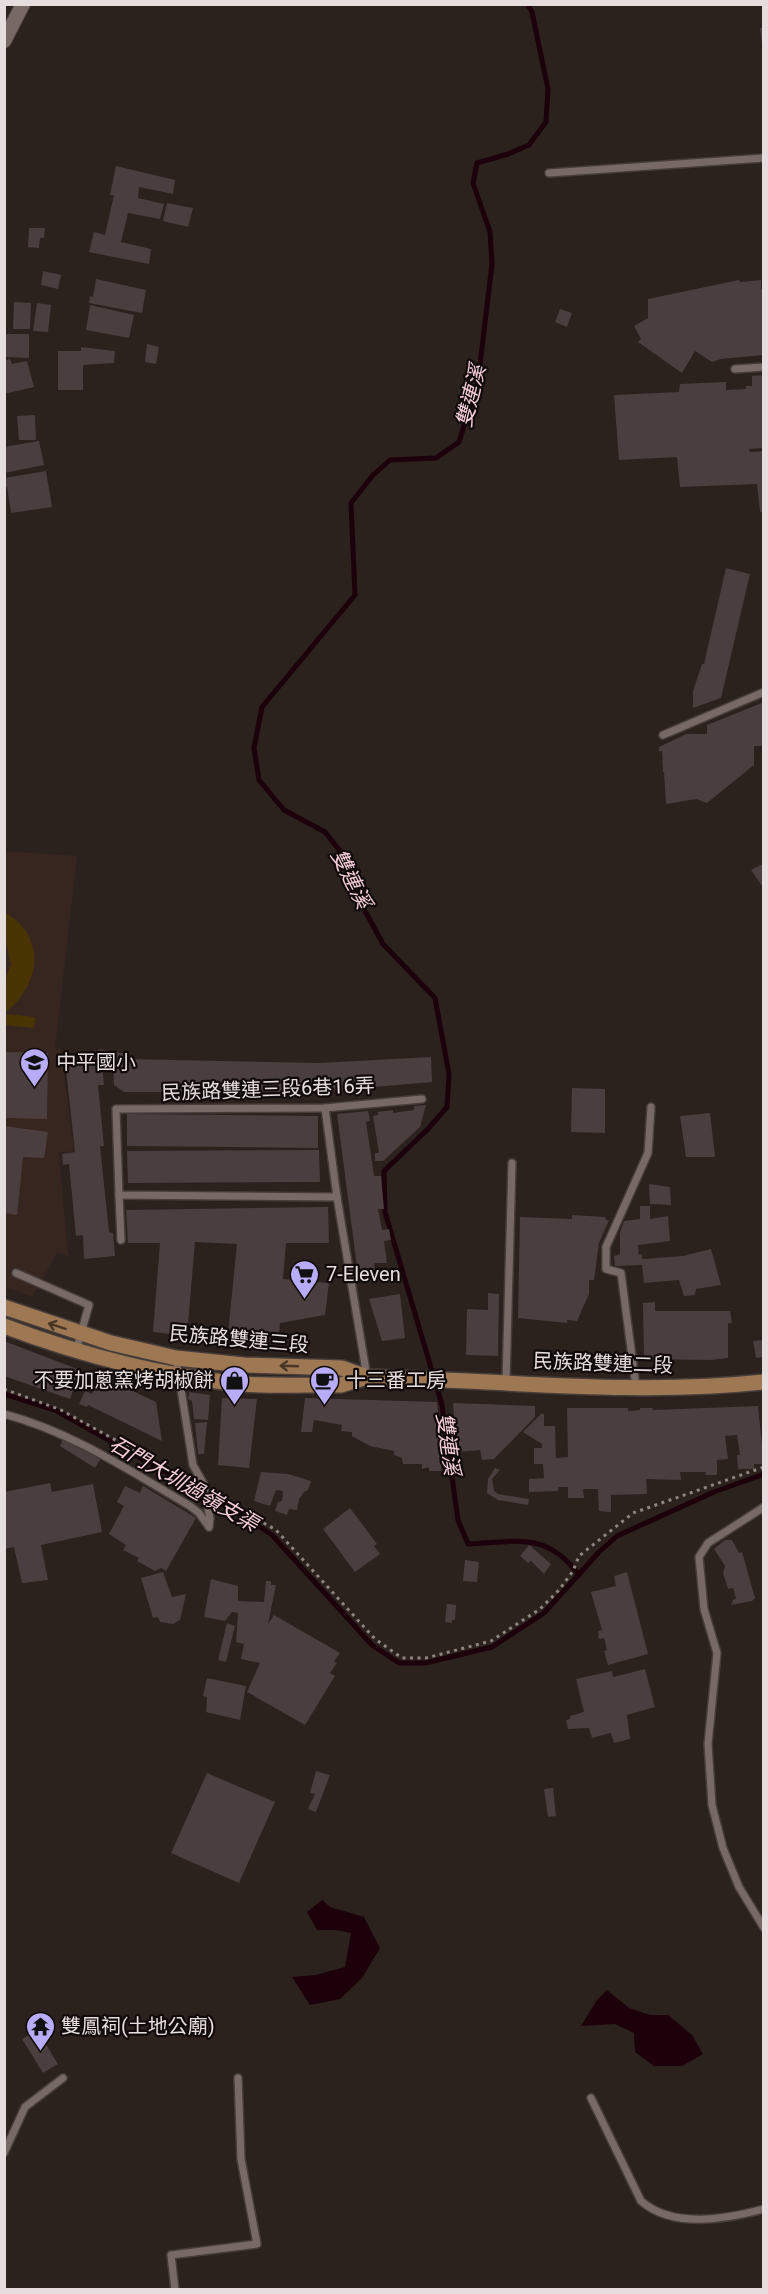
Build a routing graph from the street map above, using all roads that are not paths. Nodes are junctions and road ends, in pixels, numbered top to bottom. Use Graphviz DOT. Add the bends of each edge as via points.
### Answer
graph roads {
  1 [pos="23,4"];
  2 [pos="4,41"];
  3 [pos="764,158"];
  4 [pos="549,173"];
  5 [pos="764,367"];
  6 [pos="735,369"];
  7 [pos="764,692"];
  8 [pos="663,735"];
  9 [pos="422,1099"];
  10 [pos="651,1107"];
  11 [pos="325,1108"];
  12 [pos="512,1163"];
  13 [pos="119,1195"];
  14 [pos="337,1197"];
  15 [pos="121,1240"];
  16 [pos="16,1273"];
  17 [pos="4,1307"];
  18 [pos="4,1326"];
  19 [pos="81,1334"];
  20 [pos="76,1351"];
  21 [pos="176,1358"];
  22 [pos="179,1376"];
  23 [pos="367,1377"];
  24 [pos="423,1378"];
  25 [pos="506,1381"];
  26 [pos="764,1382"];
  27 [pos="636,1387"];
  28 [pos="4,1414"];
  29 [pos="764,1506"];
  30 [pos="764,1928"];
  31 [pos="63,2078"];
  32 [pos="238,2078"];
  33 [pos="591,2098"];
  34 [pos="4,2153"];
  35 [pos="764,2209"];
  36 [pos="175,2289"];
  1 -- 2 [label="street"];
  3 -- 4 [label="lane"];
  5 -- 6 [label="lane"];
  7 -- 8 [label="lane"];
  9 -- 11 [label="lane, 民族路雙連三段6巷16弄"];
  10 -- 27 [label="lane" via="648,1153 606,1246 606,1269 621,1273"];
  11 -- 13 [label="lane, 民族路雙連三段6巷16弄" via="116,1109"];
  11 -- 14 [label="lane"];
  12 -- 25 [label="lane"];
  13 -- 14 [label="lane"];
  13 -- 15 [label="lane"];
  14 -- 23 [label="lane"];
  16 -- 19 [label="lane" via="89,1305"];
  19 -- 17 [label="main road, 民族路雙連三段, one-way"];
  18 -- 20 [label="main road, 民族路雙連三段"];
  19 -- 20 [label="lane"];
  19 -- 21 [label="main road, 民族路雙連三段"];
  20 -- 22 [label="main road, 民族路雙連三段"];
  21 -- 22 [label="lane"];
  23 -- 21 [label="main road, 民族路雙連三段, one-way" via="342,1368"];
  22 -- 23 [label="main road, 民族路雙連三段" via="244,1384 330,1385"];
  22 -- 28 [label="lane" via="193,1465 204,1489 209,1527 190,1506 87,1446 60,1432"];
  23 -- 24 [label="main road, 民族路雙連三段"];
  24 -- 25 [label="main road, 民族路雙連二段"];
  25 -- 27 [label="main road, 民族路雙連二段"];
  26 -- 27 [label="main road, 民族路雙連二段"];
  29 -- 30 [label="lane" via="708,1543 699,1557 704,1609 717,1653 708,1744 712,1805 723,1848 739,1887"];
  31 -- 34 [label="lane" via="25,2107"];
  32 -- 36 [label="lane" via="241,2159 257,2244 171,2255"];
  33 -- 35 [label="lane" via="636,2192 652,2210 685,2219"];
}
